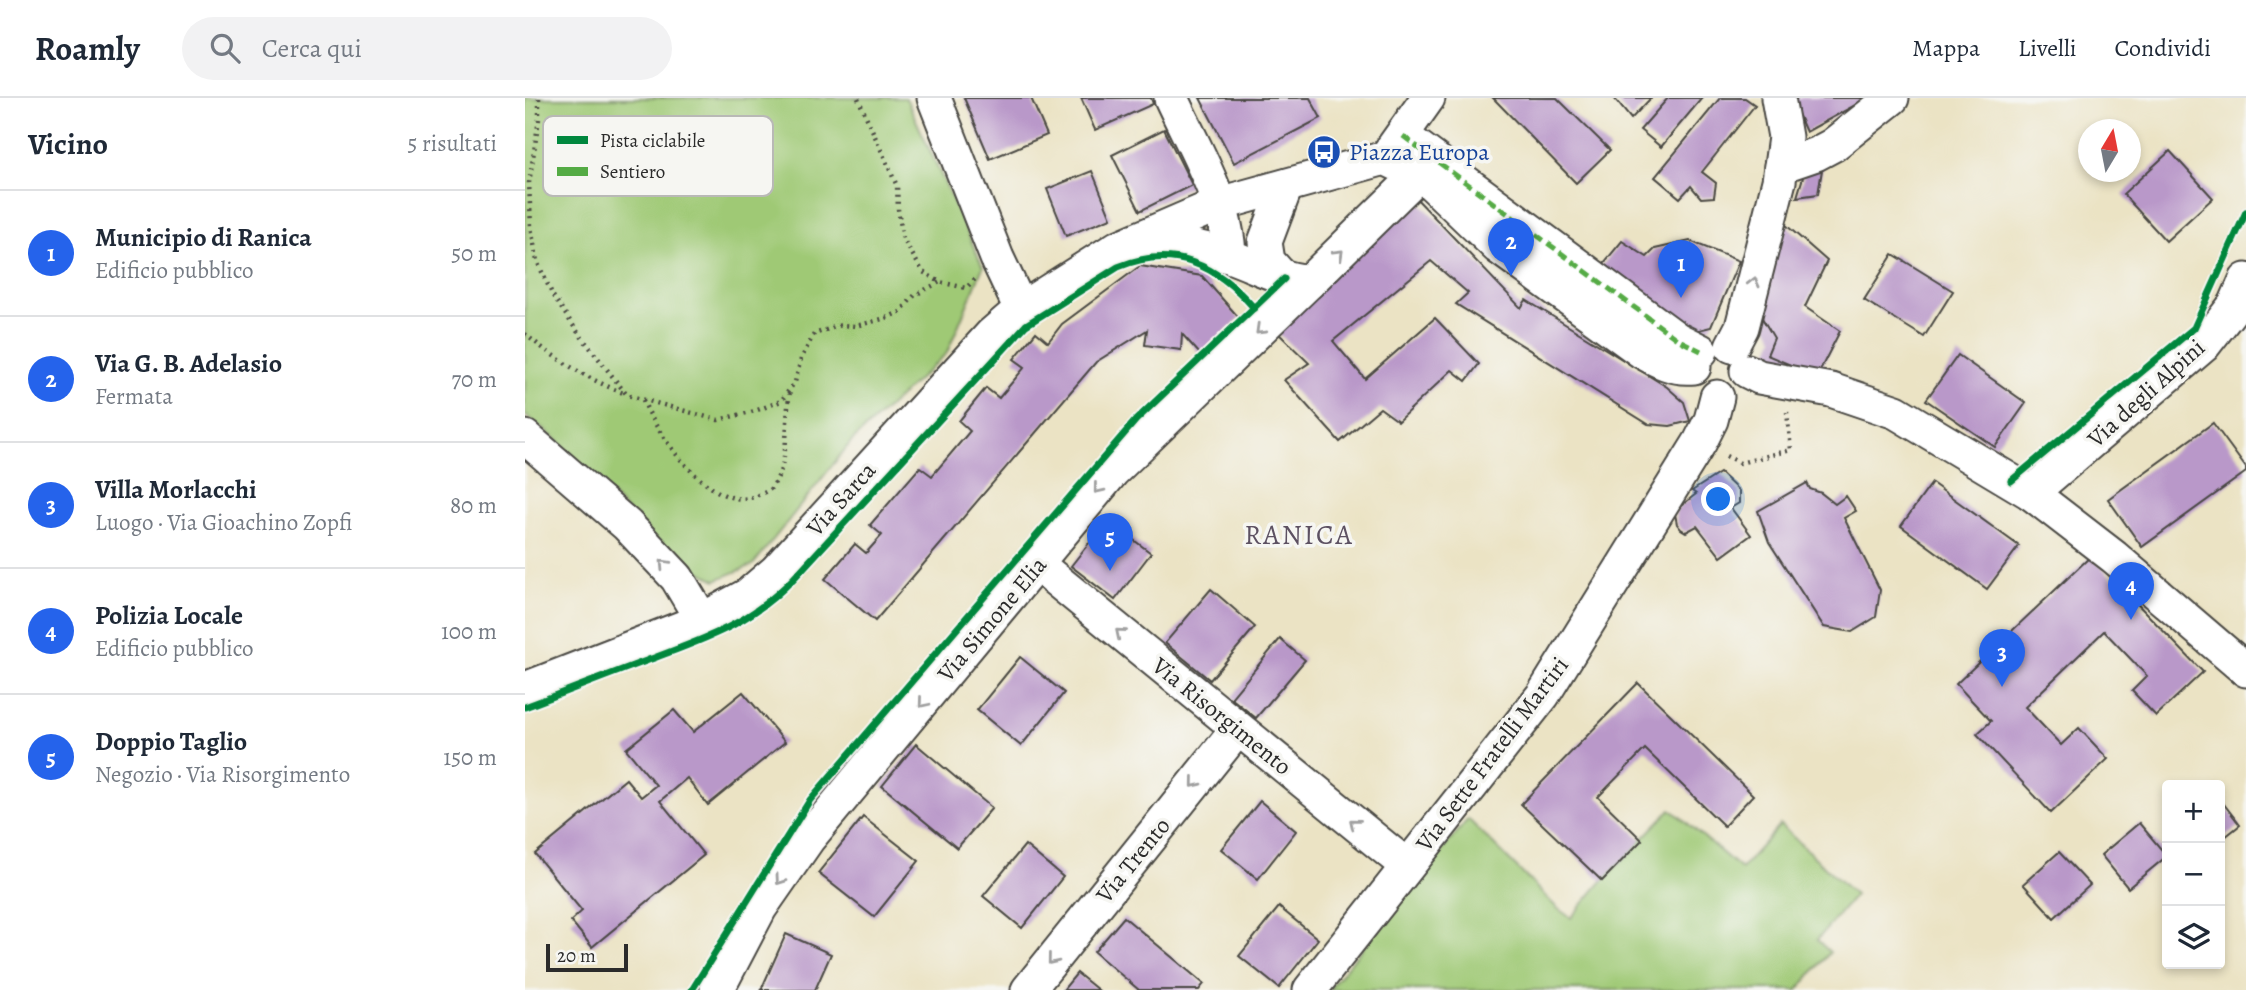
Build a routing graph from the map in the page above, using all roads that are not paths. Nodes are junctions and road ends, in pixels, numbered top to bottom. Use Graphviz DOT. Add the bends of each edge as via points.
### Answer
graph roads {
  1 [pos="934,98"];
  2 [pos="1171,98"];
  3 [pos="1428,98"];
  4 [pos="1778,98"];
  5 [pos="1892,98"];
  6 [pos="1394,147"];
  7 [pos="1781,166"];
  8 [pos="1419,174"];
  9 [pos="1286,186"];
  10 [pos="1219,204"];
  11 [pos="1117,248"];
  12 [pos="1229,256"];
  13 [pos="1297,281"];
  14 [pos="2246,281"];
  15 [pos="1021,309"];
  16 [pos="1719,359"];
  17 [pos="525,437"];
  18 [pos="2031,493"];
  19 [pos="1038,565"];
  20 [pos="702,620"];
  21 [pos="2246,670"];
  22 [pos="525,689"];
  23 [pos="1237,730"];
  24 [pos="1407,866"];
  25 [pos="717,990"];
  26 [pos="1028,990"];
  27 [pos="1310,990"];
  1 -- 15 [label="street"];
  2 -- 10 [label="street"];
  3 -- 6 [label="street"];
  4 -- 7 [label="street" via="1785,137"];
  5 -- 7 [label="street" via="1833,145"];
  6 -- 8 [label="street"];
  6 -- 9 [label="street"];
  6 -- 16 [label="street" via="1677,339"];
  16 -- 7 [label="street, one-way" via="1742,327"];
  13 -- 8 [label="street, one-way"];
  8 -- 16 [label="street" via="1498,247 1641,351 1680,368"];
  9 -- 10 [label="street"];
  9 -- 13 [label="street" via="1265,242 1268,261"];
  10 -- 11 [label="street"];
  10 -- 12 [label="street"];
  11 -- 12 [label="street" via="1185,244"];
  11 -- 15 [label="street, Via Sarca"];
  12 -- 13 [label="street"];
  13 -- 19 [label="street, Via Simone Elia, one-way" via="1113,471"];
  14 -- 18 [label="street, Via degli Alpini" via="2235,305 2203,346"];
  15 -- 20 [label="street, Via Sarca" via="971,355 776,571 748,595"];
  16 -- 18 [label="street" via="1759,377 1832,390 1896,412"];
  16 -- 24 [label="street, Via Sette Fratelli Martiri" via="1694,377 1707,394 1717,397 1700,442 1543,695"];
  20 -- 17 [label="street, one-way" via="677,578 627,525"];
  18 -- 21 [label="street" via="2114,556"];
  23 -- 19 [label="street, Via Risorgimento, one-way"];
  19 -- 25 [label="street, Via Simone Elia, one-way" via="808,839 760,908"];
  20 -- 22 [label="street, Via Sarca"];
  24 -- 23 [label="street, Via Risorgimento, one-way"];
  23 -- 26 [label="street, Via Trento, one-way"];
  24 -- 27 [label="street, Via Sette Fratelli Martiri"];
}
